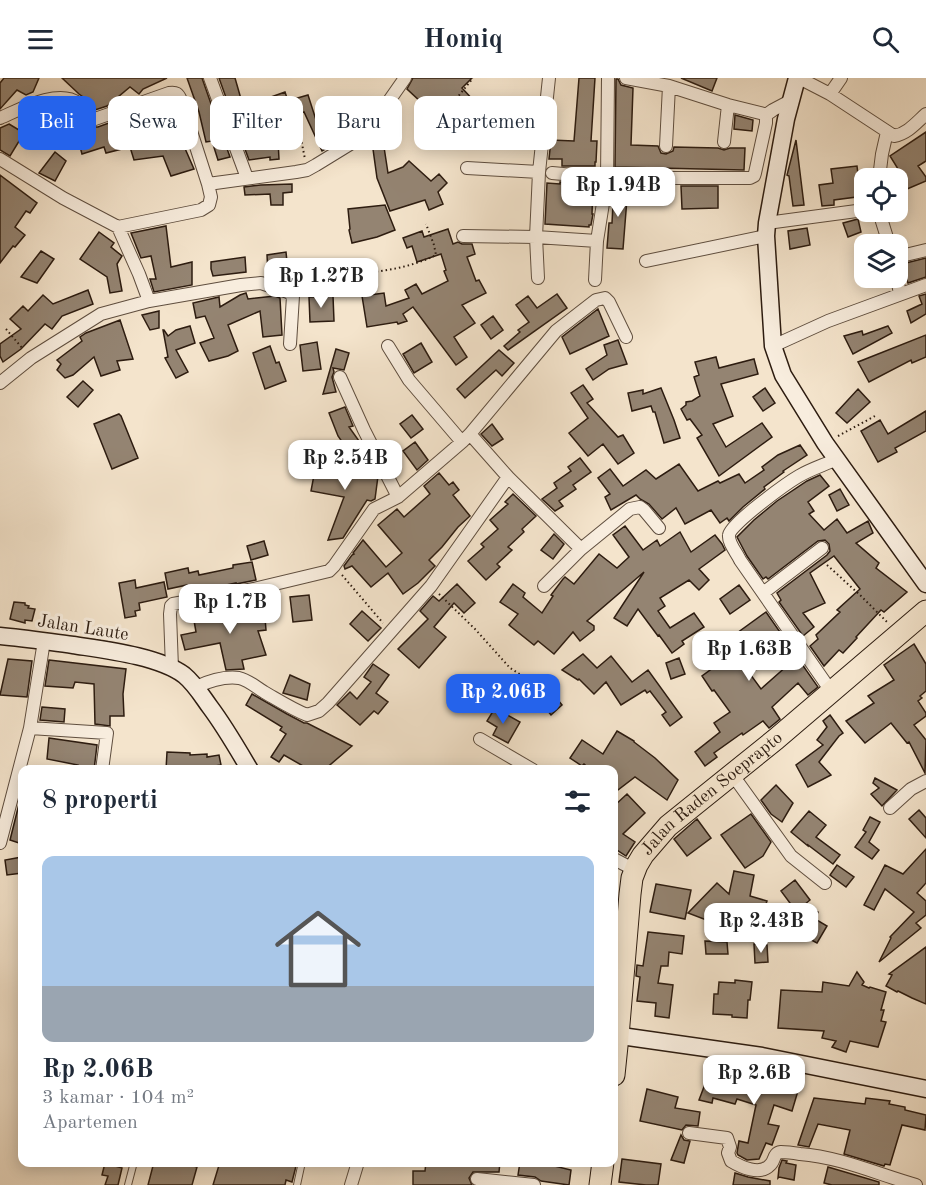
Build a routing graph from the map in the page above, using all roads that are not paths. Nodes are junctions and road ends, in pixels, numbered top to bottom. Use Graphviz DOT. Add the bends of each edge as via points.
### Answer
graph roads {
  1 [pos="210,78"];
  2 [pos="405,78"];
  3 [pos="549,78"];
  4 [pos="608,78"];
  5 [pos="626,78"];
  6 [pos="799,78"];
  7 [pos="841,78"];
  8 [pos="669,86"];
  9 [pos="830,94"];
  10 [pos="547,96"];
  11 [pos="790,101"];
  12 [pos="728,105"];
  13 [pos="926,114"];
  14 [pos="766,116"];
  15 [pos="0,118"];
  16 [pos="887,132"];
  17 [pos="724,142"];
  18 [pos="666,146"];
  19 [pos="545,150"];
  20 [pos="0,159"];
  21 [pos="467,168"];
  22 [pos="880,168"];
  23 [pos="545,173"];
  24 [pos="247,178"];
  25 [pos="607,178"];
  26 [pos="208,183"];
  27 [pos="854,212"];
  28 [pos="118,227"];
  29 [pos="767,230"];
  30 [pos="463,236"];
  31 [pos="536,237"];
  32 [pos="597,241"];
  33 [pos="926,250"];
  34 [pos="908,254"];
  35 [pos="646,261"];
  36 [pos="538,278"];
  37 [pos="595,280"];
  38 [pos="926,285"];
  39 [pos="899,288"];
  40 [pos="900,294"];
  41 [pos="149,301"];
  42 [pos="626,337"];
  43 [pos="290,344"];
  44 [pos="388,346"];
  45 [pos="773,346"];
  46 [pos="340,377"];
  47 [pos="0,383"];
  48 [pos="466,438"];
  49 [pos="837,459"];
  50 [pos="508,477"];
  51 [pos="398,497"];
  52 [pos="659,528"];
  53 [pos="822,548"];
  54 [pos="581,549"];
  55 [pos="926,584"];
  56 [pos="544,586"];
  57 [pos="763,593"];
  58 [pos="926,611"];
  59 [pos="0,636"];
  60 [pos="44,641"];
  61 [pos="172,668"];
  62 [pos="196,687"];
  63 [pos="831,692"];
  64 [pos="30,728"];
  65 [pos="480,739"];
  66 [pos="20,765"];
  67 [pos="103,765"];
  68 [pos="247,765"];
  69 [pos="524,765"];
  70 [pos="18,774"];
  71 [pos="732,774"];
  72 [pos="926,781"];
  73 [pos="890,808"];
  74 [pos="0,843"];
  75 [pos="618,861"];
  76 [pos="635,870"];
  77 [pos="825,883"];
  78 [pos="620,935"];
  79 [pos="618,985"];
  80 [pos="618,1035"];
  81 [pos="926,1089"];
  82 [pos="689,1132"];
  83 [pos="133,1167"];
  84 [pos="301,1167"];
  85 [pos="356,1167"];
  86 [pos="602,1167"];
  87 [pos="477,1179"];
  88 [pos="926,1182"];
  89 [pos="128,1185"];
  90 [pos="297,1185"];
  91 [pos="351,1185"];
  92 [pos="534,1185"];
  93 [pos="600,1185"];
  94 [pos="916,1185"];
  95 [pos="922,1185"];
  1 -- 24 [label="street"];
  2 -- 24 [label="street" via="360,138 307,170"];
  3 -- 10 [label="street"];
  4 -- 25 [label="street"];
  5 -- 8 [label="street"];
  6 -- 9 [label="street"];
  6 -- 11 [label="street"];
  7 -- 9 [label="street"];
  8 -- 12 [label="street"];
  8 -- 18 [label="street"];
  9 -- 16 [label="street"];
  11 -- 14 [label="street"];
  11 -- 29 [label="street"];
  12 -- 14 [label="street"];
  12 -- 17 [label="street"];
  13 -- 16 [label="street" via="902,134 894,136"];
  14 -- 25 [label="street" via="755,173 750,178"];
  15 -- 26 [label="street" via="29,104 58,98 79,103 95,119 174,92 182,99"];
  16 -- 22 [label="street"];
  19 -- 23 [label="street"];
  20 -- 28 [label="street"];
  21 -- 23 [label="street"];
  23 -- 25 [label="street"];
  23 -- 31 [label="street"];
  24 -- 26 [label="street"];
  25 -- 32 [label="street"];
  26 -- 28 [label="street" via="211,197 204,209"];
  27 -- 29 [label="street"];
  28 -- 41 [label="street"];
  29 -- 35 [label="street"];
  29 -- 45 [label="street"];
  30 -- 31 [label="street"];
  31 -- 32 [label="street"];
  31 -- 36 [label="street"];
  32 -- 37 [label="street"];
  33 -- 34 [label="street"];
  38 -- 40 [label="street"];
  39 -- 40 [label="street"];
  40 -- 45 [label="street"];
  41 -- 43 [label="street" via="261,283 293,296"];
  41 -- 47 [label="street" via="101,314 31,358"];
  42 -- 48 [label="street" via="607,300 596,300 556,331"];
  44 -- 48 [label="street" via="409,381"];
  45 -- 49 [label="street" via="783,375"];
  46 -- 51 [label="street"];
  48 -- 50 [label="street"];
  48 -- 51 [label="street"];
  49 -- 55 [label="street"];
  49 -- 57 [label="street" via="799,476 730,531 729,540"];
  50 -- 54 [label="street"];
  50 -- 62 [label="street" via="431,586 319,711 302,713 238,678"];
  51 -- 61 [label="street" via="374,509 334,566 322,573 173,604"];
  52 -- 54 [label="street" via="644,510 635,507"];
  53 -- 57 [label="street"];
  54 -- 56 [label="street"];
  57 -- 63 [label="street"];
  58 -- 63 [label="highway, Jalan Raden Soeprapto"];
  59 -- 60 [label="street, Jalan Laute"];
  60 -- 61 [label="street, Jalan Laute" via="138,656"];
  60 -- 64 [label="street"];
  61 -- 62 [label="street, Jalan Laute"];
  62 -- 68 [label="street, Jalan Laute"];
  63 -- 71 [label="highway, Jalan Raden Soeprapto"];
  64 -- 66 [label="street"];
  64 -- 67 [label="street" via="107,733"];
  65 -- 69 [label="street"];
  70 -- 74 [label="street"];
  71 -- 76 [label="highway, Jalan Raden Soeprapto" via="668,826"];
  71 -- 77 [label="street" via="791,856"];
  72 -- 73 [label="street"];
  75 -- 76 [label="street"];
  76 -- 78 [label="highway, Jalan Raden Soeprapto"];
  78 -- 79 [label="highway, Jalan Raden Soeprapto"];
  80 -- 81 [label="street" via="762,1056"];
  82 -- 94 [label="street" via="727,1138 731,1161 747,1168 766,1168 779,1152 806,1154 828,1157"];
  83 -- 89 [label="lane"];
  84 -- 90 [label="lane"];
  85 -- 91 [label="street"];
  86 -- 93 [label="highway"];
  87 -- 92 [label="street"];
  88 -- 95 [label="street"];
}
